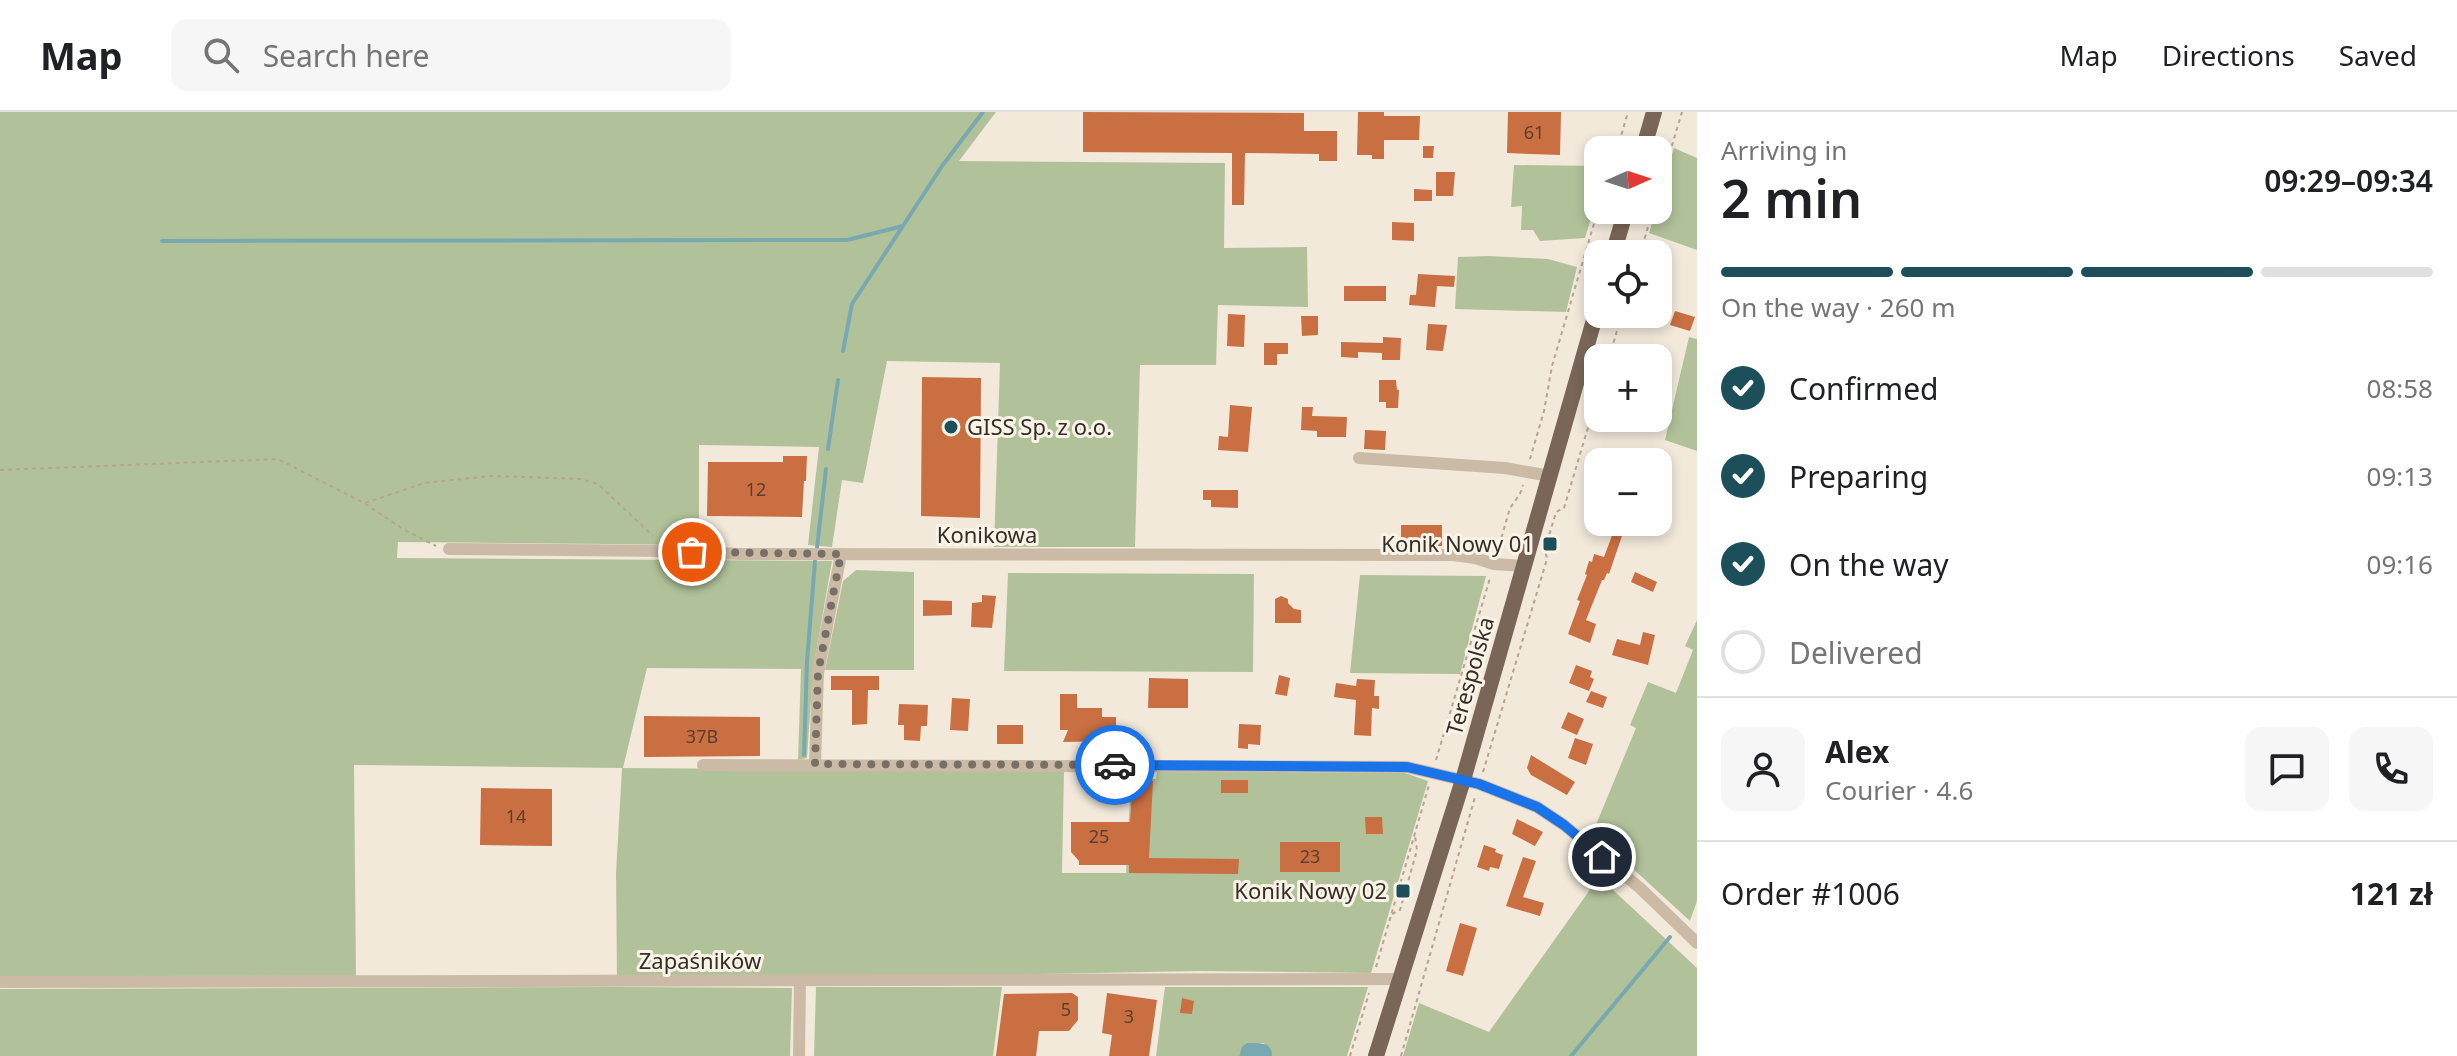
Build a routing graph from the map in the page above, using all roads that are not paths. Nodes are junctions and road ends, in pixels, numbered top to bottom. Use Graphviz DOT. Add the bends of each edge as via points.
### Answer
graph roads {
  1 [pos="1654,112"];
  2 [pos="1647,136"];
  3 [pos="1592,328"];
  4 [pos="1359,458"];
  5 [pos="1550,476"];
  6 [pos="449,549"];
  7 [pos="841,554"];
  8 [pos="1524,566"];
  9 [pos="815,764"];
  10 [pos="703,765"];
  11 [pos="1471,782"];
  12 [pos="1697,943"];
  13 [pos="1400,979"];
  14 [pos="800,980"];
  15 [pos="0,982"];
  16 [pos="799,1056"];
  17 [pos="1376,1056"];
  1 -- 2 [label="main road"];
  3 -- 5 [label="main road, Terespolska"];
  4 -- 5 [label="street"];
  5 -- 8 [label="main road, Terespolska"];
  6 -- 7 [label="street, Konikowa"];
  7 -- 8 [label="street, Konikowa" via="1453,555"];
  7 -- 9 [label="street" via="818,673"];
  8 -- 11 [label="main road, Terespolska"];
  9 -- 10 [label="street"];
  9 -- 11 [label="street" via="1407,767"];
  11 -- 12 [label="street" via="1537,807 1564,825"];
  11 -- 13 [label="main road, Terespolska"];
  13 -- 14 [label="street, Zapaśników"];
  13 -- 17 [label="main road, Terespolska"];
  14 -- 15 [label="street, Zapaśników"];
  14 -- 16 [label="street"];
}
